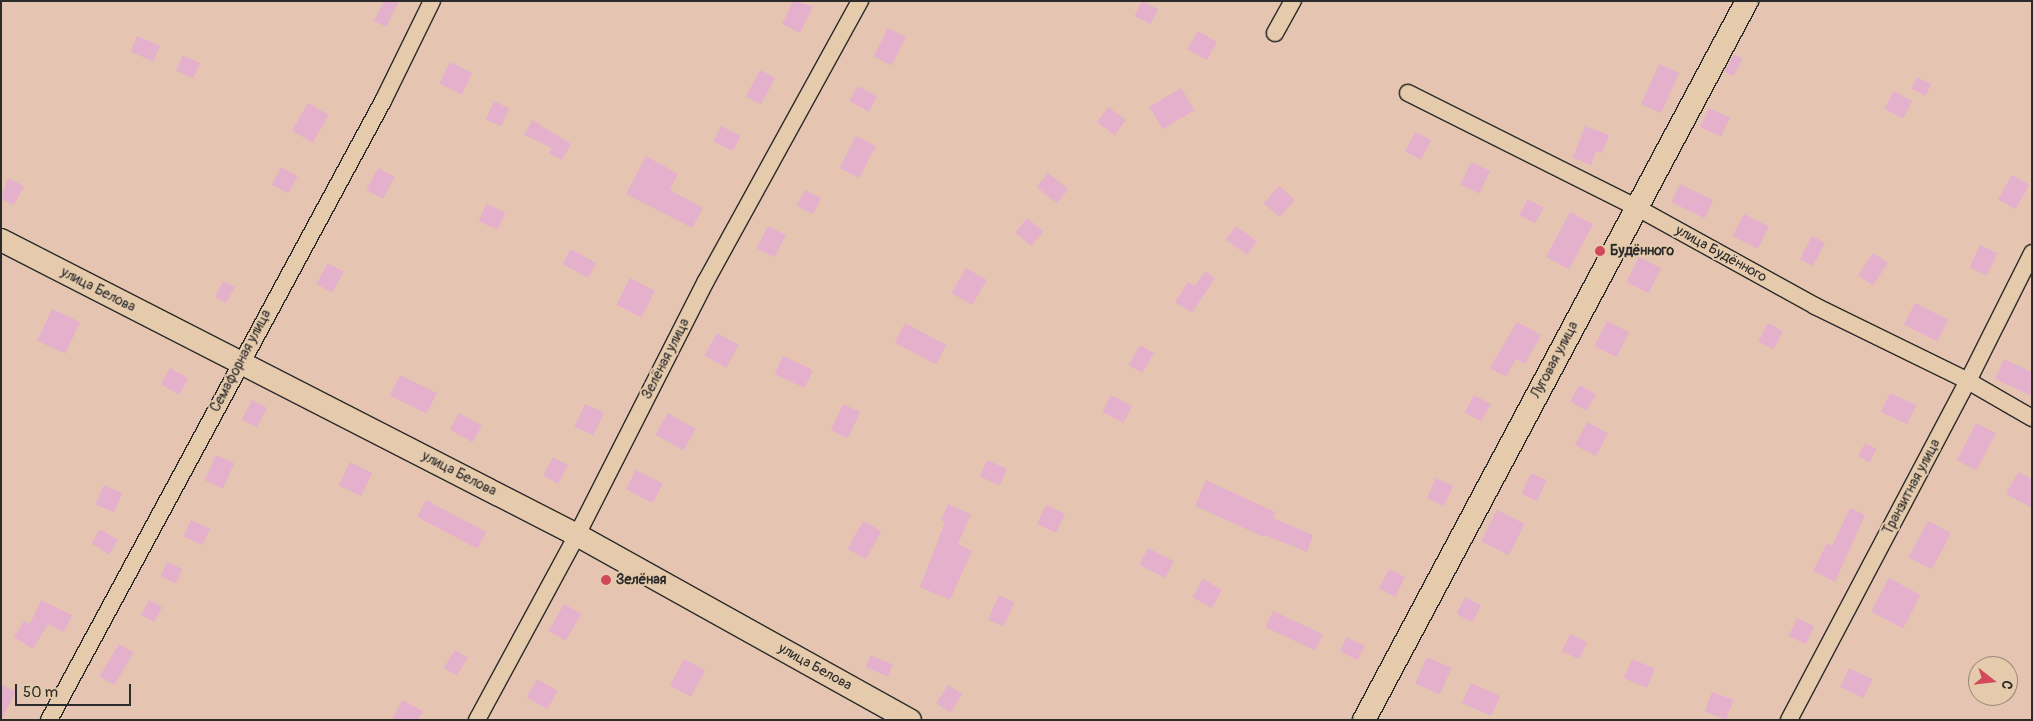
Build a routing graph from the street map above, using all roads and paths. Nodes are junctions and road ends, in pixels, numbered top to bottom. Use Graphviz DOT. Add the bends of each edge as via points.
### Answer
graph roads {
  1 [pos="432,1"];
  2 [pos="860,1"];
  3 [pos="1293,1"];
  4 [pos="1747,1"];
  5 [pos="1274,34"];
  6 [pos="1408,93"];
  7 [pos="1636,207"];
  8 [pos="1,240"];
  9 [pos="2032,253"];
  10 [pos="240,363"];
  11 [pos="1968,381"];
  12 [pos="2032,418"];
  13 [pos="578,535"];
  14 [pos="49,720"];
  15 [pos="477,720"];
  16 [pos="910,720"];
  17 [pos="1364,720"];
  18 [pos="1788,720"];
  1 -- 10 [label="street, Семафорная улица" via="383,102"];
  2 -- 13 [label="street, Зелёная улица" via="706,280"];
  3 -- 5 [label="street"];
  4 -- 7 [label="street, Луговая улица"];
  6 -- 7 [label="street, улица Будённого"];
  7 -- 11 [label="street, улица Будённого" via="1815,306"];
  7 -- 17 [label="street, Луговая улица"];
  8 -- 10 [label="street, улица Белова"];
  9 -- 11 [label="street, Транзитная улица"];
  10 -- 13 [label="street, улица Белова"];
  10 -- 14 [label="street, Семафорная улица"];
  11 -- 12 [label="street, улица Будённого"];
  11 -- 18 [label="street, Транзитная улица"];
  13 -- 15 [label="street, Зелёная улица"];
  13 -- 16 [label="street, улица Белова"];
}
